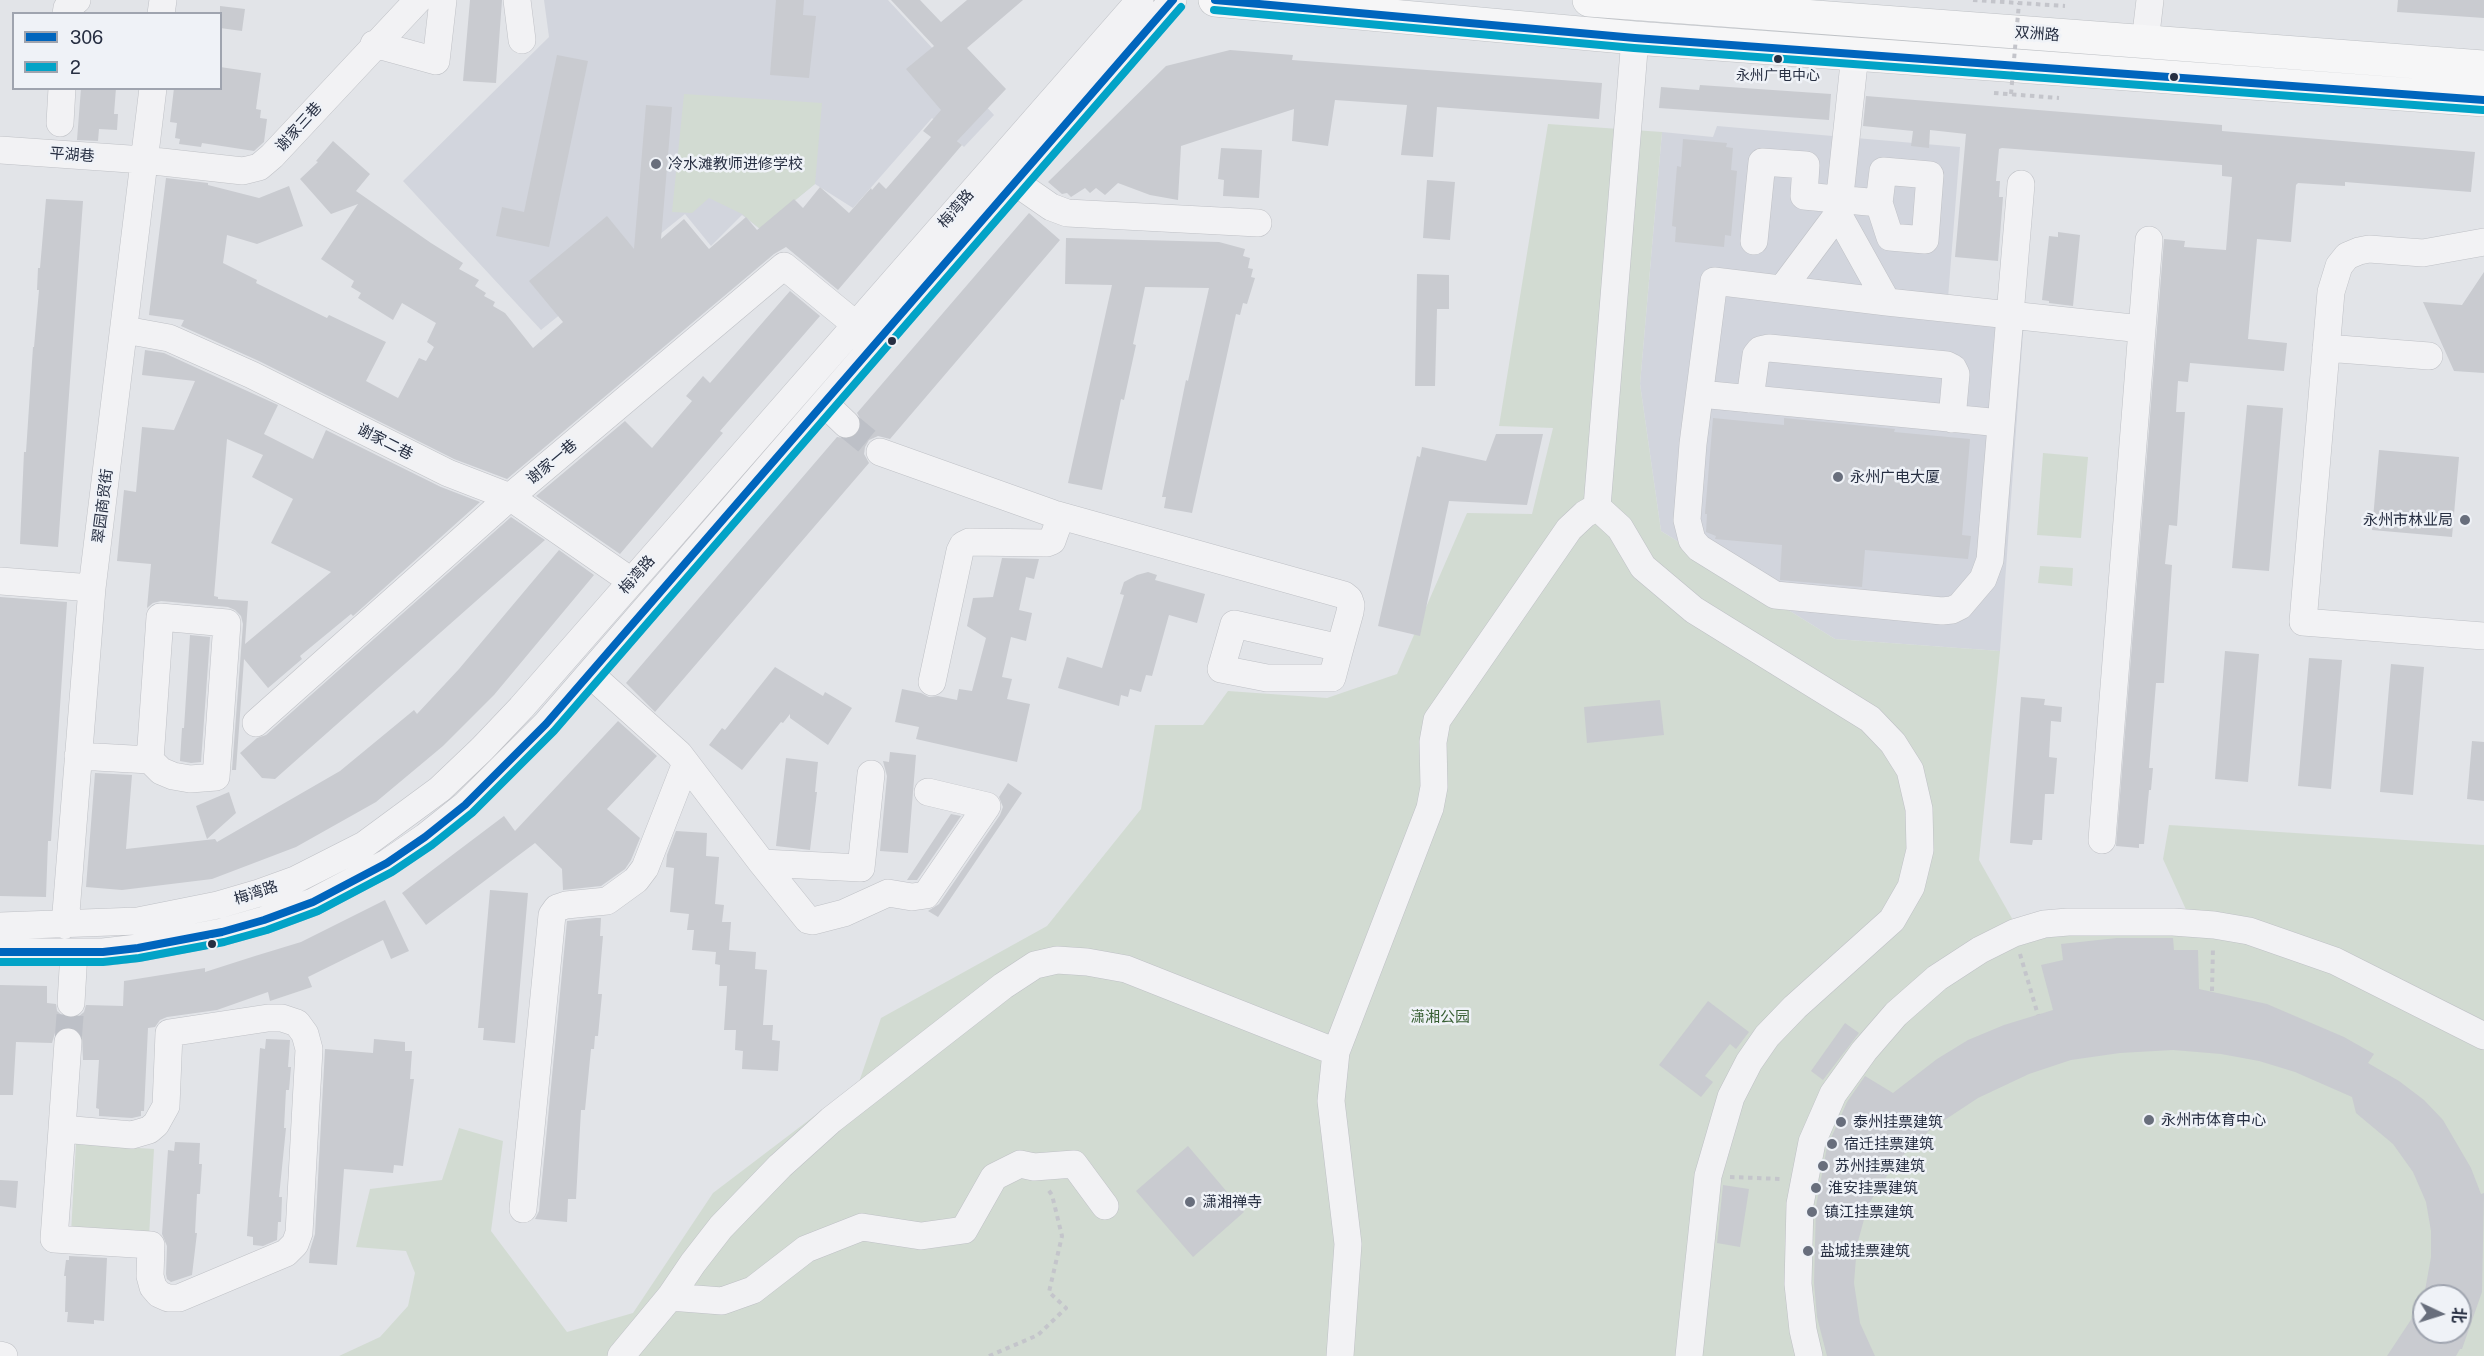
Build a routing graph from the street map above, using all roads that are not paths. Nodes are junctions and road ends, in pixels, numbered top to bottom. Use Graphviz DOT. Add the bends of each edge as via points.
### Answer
graph roads {
  1 [pos="77,0"];
  2 [pos="418,0"];
  3 [pos="443,0"];
  4 [pos="517,0"];
  5 [pos="1140,0"];
  6 [pos="1173,0"];
  7 [pos="1215,0"];
  8 [pos="1589,0"];
  9 [pos="2150,0"];
  10 [pos="1468,11"];
  11 [pos="66,12"];
  12 [pos="1635,38"];
  13 [pos="522,40"];
  14 [pos="2145,42"];
  15 [pos="374,45"];
  16 [pos="1855,54"];
  17 [pos="2484,67"];
  18 [pos="62,90"];
  19 [pos="153,90"];
  20 [pos="2484,100"];
  21 [pos="60,123"];
  22 [pos="0,150"];
  23 [pos="144,160"];
  24 [pos="1015,182"];
  25 [pos="2021,184"];
  26 [pos="1879,203"];
  27 [pos="1839,207"];
  28 [pos="1258,223"];
  29 [pos="2149,240"];
  30 [pos="1754,241"];
  31 [pos="2484,242"];
  32 [pos="1782,289"];
  33 [pos="1887,302"];
  34 [pos="2010,315"];
  35 [pos="855,324"];
  36 [pos="2142,329"];
  37 [pos="125,330"];
  38 [pos="2326,348"];
  39 [pos="2429,356"];
  40 [pos="1700,394"];
  41 [pos="1750,399"];
  42 [pos="824,403"];
  43 [pos="1952,419"];
  44 [pos="2001,423"];
  45 [pos="846,424"];
  46 [pos="880,452"];
  47 [pos="510,497"];
  48 [pos="1597,507"];
  49 [pos="1061,516"];
  50 [pos="0,581"];
  51 [pos="632,581"];
  52 [pos="92,588"];
  53 [pos="2484,636"];
  54 [pos="1340,648"];
  55 [pos="590,674"];
  56 [pos="932,682"];
  57 [pos="256,723"];
  58 [pos="78,756"];
  59 [pos="150,760"];
  60 [pos="686,763"];
  61 [pos="871,774"];
  62 [pos="928,792"];
  63 [pos="2102,840"];
  64 [pos="762,863"];
  65 [pos="65,925"];
  66 [pos="0,926"];
  67 [pos="0,952"];
  68 [pos="74,952"];
  69 [pos="71,1003"];
  70 [pos="2484,1036"];
  71 [pos="68,1042"];
  72 [pos="1336,1052"];
  73 [pos="62,1129"];
  74 [pos="1105,1206"];
  75 [pos="523,1209"];
  76 [pos="670,1297"];
  77 [pos="621,1356"];
  78 [pos="1340,1356"];
  79 [pos="1689,1356"];
  80 [pos="1809,1356"];
  1 -- 11 [label="street"];
  2 -- 15 [label="street, 谢家三巷"];
  3 -- 15 [label="street" via="436,61"];
  4 -- 13 [label="street"];
  5 -- 35 [label="street, 梅湾路"];
  6 -- 24 [label="street, 梅湾路"];
  7 -- 10 [label="main road"];
  8 -- 14 [label="main road, 双洲路"];
  9 -- 14 [label="street"];
  10 -- 12 [label="main road"];
  12 -- 16 [label="main road"];
  12 -- 48 [label="street"];
  14 -- 17 [label="main road, 双洲路"];
  15 -- 23 [label="street, 谢家三巷" via="259,166 243,171"];
  16 -- 20 [label="main road"];
  16 -- 27 [label="street"];
  18 -- 21 [label="street"];
  19 -- 23 [label="street, 翠园商贸街"];
  22 -- 23 [label="street, 平湖巷"];
  23 -- 37 [label="street, 翠园商贸街"];
  24 -- 28 [label="street" via="1051,207 1067,213"];
  24 -- 42 [label="street, 梅湾路"];
  25 -- 34 [label="street"];
  26 -- 27 [label="street"];
  27 -- 30 [label="street" via="1803,196 1806,165 1762,162"];
  27 -- 32 [label="street"];
  27 -- 33 [label="street"];
  29 -- 36 [label="street"];
  31 -- 38 [label="street" via="2423,253 2369,249 2347,256 2334,278"];
  32 -- 33 [label="street"];
  32 -- 40 [label="street" via="1714,281"];
  33 -- 34 [label="street"];
  34 -- 36 [label="street"];
  34 -- 44 [label="street"];
  35 -- 47 [label="street, 谢家一巷" via="784,266"];
  35 -- 51 [label="street, 梅湾路"];
  36 -- 63 [label="street"];
  37 -- 47 [label="street, 谢家二巷" via="169,338 448,473"];
  37 -- 52 [label="street, 翠园商贸街"];
  38 -- 39 [label="street"];
  38 -- 53 [label="street" via="2303,622"];
  40 -- 41 [label="street"];
  40 -- 44 [label="street" via="1687,520 1692,540 1765,589 1787,597 1942,611 1960,606 1988,571"];
  41 -- 43 [label="street"];
  41 -- 43 [label="street" via="1756,356 1760,350 1769,348 1947,365 1956,374"];
  42 -- 45 [label="street"];
  42 -- 55 [label="street, 梅湾路"];
  43 -- 44 [label="street"];
  46 -- 49 [label="street"];
  47 -- 51 [label="street, 谢家二巷"];
  47 -- 57 [label="street, 谢家一巷"];
  48 -- 72 [label="street" via="1569,529 1437,720 1430,807"];
  48 -- 79 [label="street" via="1620,528 1643,567 1694,610 1870,719 1893,743 1910,770 1919,809 1920,850 1911,887 1892,920 1767,1036 1731,1097 1708,1176"];
  49 -- 54 [label="street" via="1344,595 1351,605"];
  49 -- 56 [label="street" via="1052,540 1047,543 963,545"];
  50 -- 52 [label="street"];
  51 -- 65 [label="street, 梅湾路" via="483,749 440,789 364,845 295,880 218,905 138,921"];
  52 -- 58 [label="street, 翠园商贸街"];
  55 -- 60 [label="street"];
  55 -- 68 [label="street, 梅湾路" via="538,733 465,805 387,863 351,883 313,902 222,932 138,948"];
  58 -- 59 [label="street"];
  58 -- 65 [label="street, 翠园商贸街"];
  59 -- 59 [label="street" via="160,771 173,776 216,777 227,623 160,618"];
  60 -- 64 [label="street"];
  60 -- 75 [label="street" via="645,868 636,880 607,901 566,904 552,915"];
  61 -- 64 [label="street" via="861,868"];
  62 -- 64 [label="street" via="987,806 926,895 888,893 844,913 813,921 808,920"];
  65 -- 66 [label="street, 梅湾路"];
  67 -- 68 [label="street, 梅湾路"];
  68 -- 69 [label="street"];
  70 -- 80 [label="street" via="2335,961 2249,931 2173,922 2068,922 2014,933 1937,978 1896,1014 1833,1094 1812,1142 1800,1204 1798,1284"];
  71 -- 73 [label="street"];
  72 -- 76 [label="street" via="1126,969 1057,960 1035,965 831,1120 721,1227"];
  72 -- 78 [label="street" via="1330,1101 1348,1244"];
  73 -- 73 [label="street" via="54,1239 151,1245 153,1287 168,1298 179,1298 286,1253 295,1244 309,1049 305,1034 297,1023 282,1018 169,1033 166,1106 156,1124 132,1135"];
  74 -- 76 [label="street" via="1074,1164 1020,1164 994,1176 964,1230 921,1236 862,1227 806,1249 753,1290 722,1301"];
  76 -- 77 [label="street"];
}
